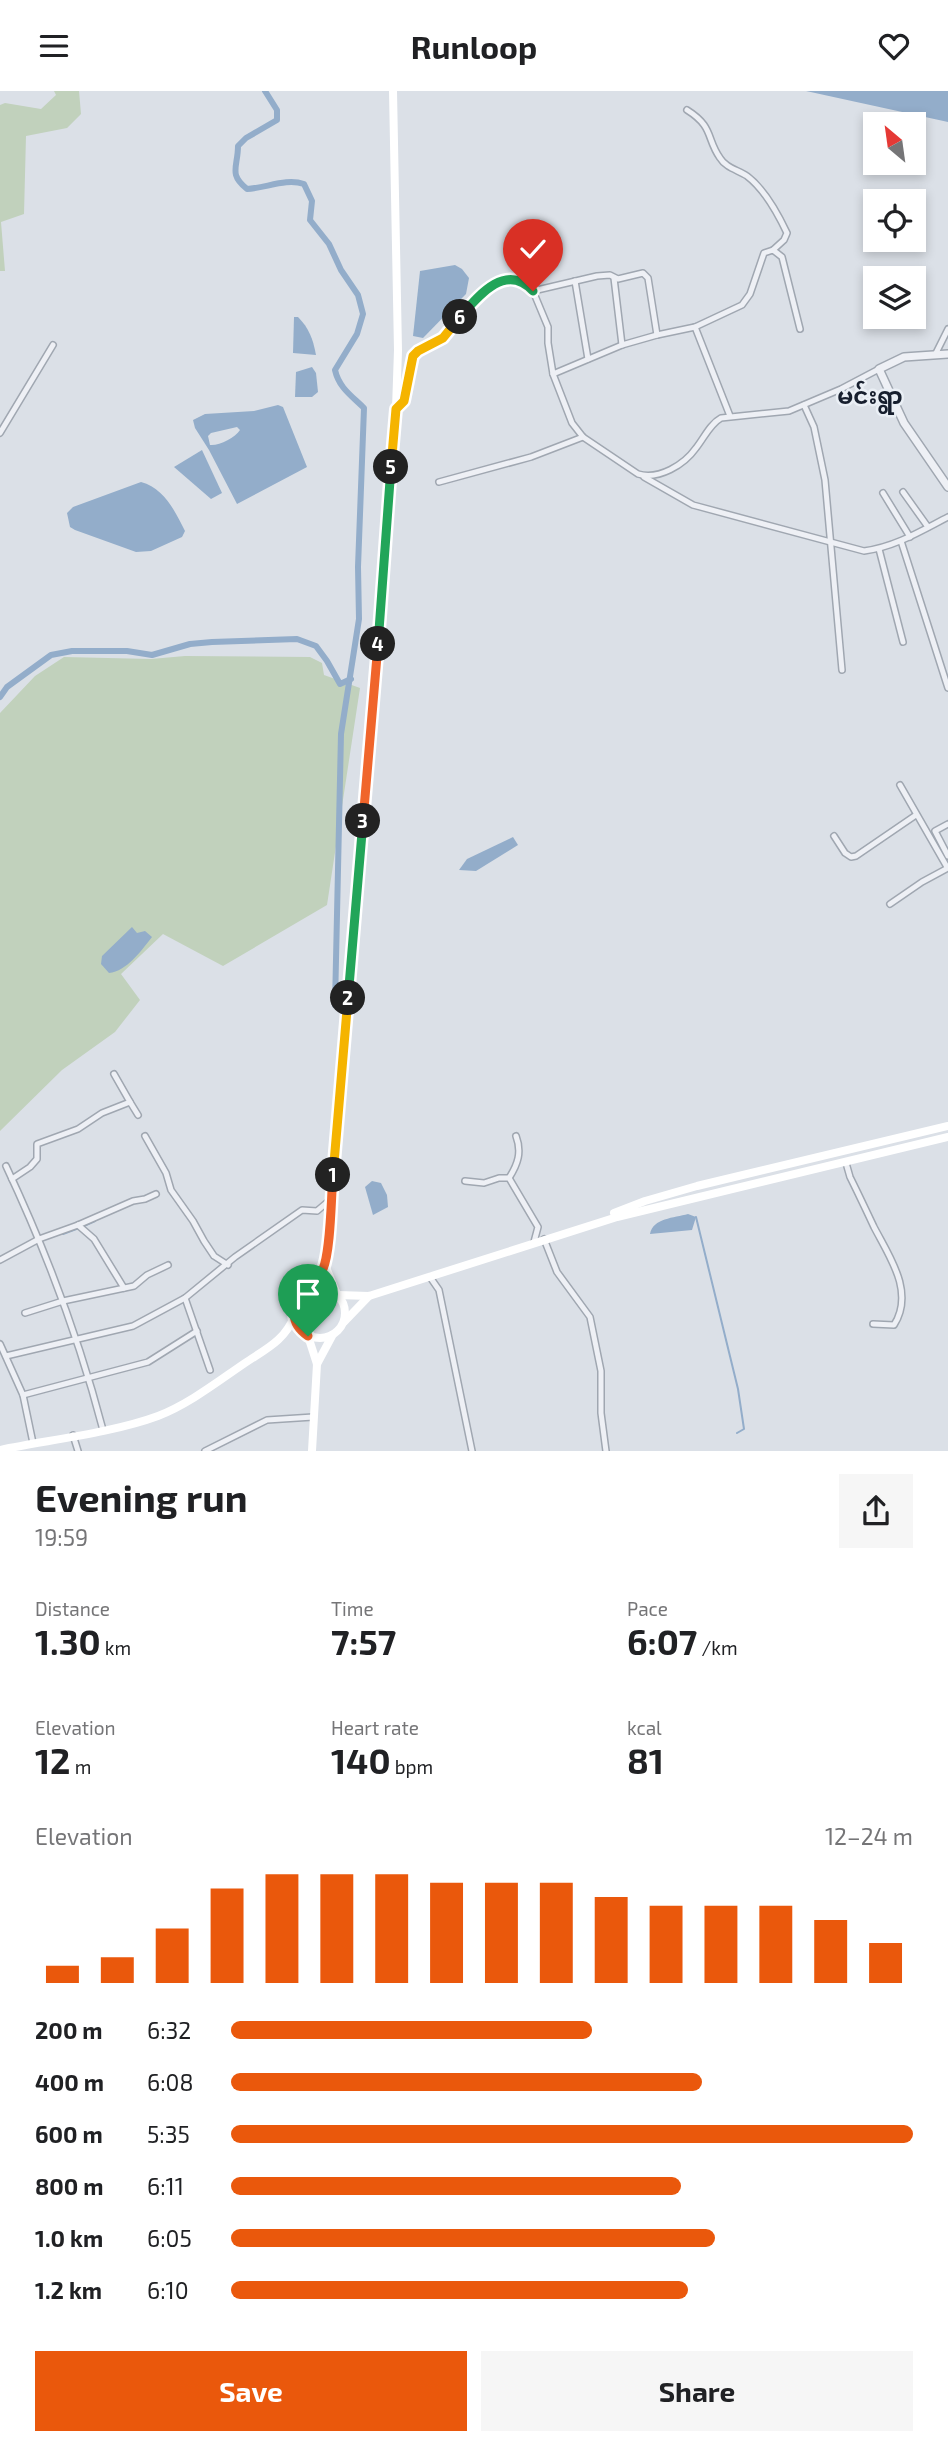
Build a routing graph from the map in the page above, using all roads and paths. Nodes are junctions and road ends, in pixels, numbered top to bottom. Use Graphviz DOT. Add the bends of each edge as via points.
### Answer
graph roads {
  1 [pos="393,91"];
  2 [pos="687,110"];
  3 [pos="773,250"];
  4 [pos="614,278"];
  5 [pos="575,281"];
  6 [pos="533,291"];
  7 [pos="695,327"];
  8 [pos="948,328"];
  9 [pos="800,329"];
  10 [pos="657,334"];
  11 [pos="53,345"];
  12 [pos="622,345"];
  13 [pos="935,355"];
  14 [pos="948,355"];
  15 [pos="588,359"];
  16 [pos="878,369"];
  17 [pos="553,374"];
  18 [pos="804,405"];
  19 [pos="396,409"];
  20 [pos="730,416"];
  21 [pos="0,433"];
  22 [pos="583,437"];
  23 [pos="638,474"];
  24 [pos="439,482"];
  25 [pos="948,487"];
  26 [pos="903,492"];
  27 [pos="884,493"];
  28 [pos="948,517"];
  29 [pos="928,527"];
  30 [pos="910,537"];
  31 [pos="901,541"];
  32 [pos="829,543"];
  33 [pos="879,549"];
  34 [pos="903,642"];
  35 [pos="842,670"];
  36 [pos="948,688"];
  37 [pos="900,785"];
  38 [pos="916,815"];
  39 [pos="948,824"];
  40 [pos="834,836"];
  41 [pos="947,862"];
  42 [pos="890,904"];
  43 [pos="114,1074"];
  44 [pos="130,1103"];
  45 [pos="138,1115"];
  46 [pos="948,1126"];
  47 [pos="145,1136"];
  48 [pos="516,1136"];
  49 [pos="948,1137"];
  50 [pos="846,1163"];
  51 [pos="6,1165"];
  52 [pos="509,1178"];
  53 [pos="12,1179"];
  54 [pos="465,1181"];
  55 [pos="156,1194"];
  56 [pos="331,1200"];
  57 [pos="78,1226"];
  58 [pos="569,1231"];
  59 [pos="39,1239"];
  60 [pos="544,1239"];
  61 [pos="534,1243"];
  62 [pos="0,1260"];
  63 [pos="168,1265"];
  64 [pos="228,1265"];
  65 [pos="325,1265"];
  66 [pos="430,1277"];
  67 [pos="124,1288"];
  68 [pos="308,1290"];
  69 [pos="337,1295"];
  70 [pos="369,1296"];
  71 [pos="185,1299"];
  72 [pos="63,1301"];
  73 [pos="25,1313"];
  74 [pos="294,1317"];
  75 [pos="344,1322"];
  76 [pos="873,1324"];
  77 [pos="197,1331"];
  78 [pos="307,1335"];
  79 [pos="333,1335"];
  80 [pos="77,1341"];
  81 [pos="276,1342"];
  82 [pos="0,1343"];
  83 [pos="6,1356"];
  84 [pos="317,1364"];
  85 [pos="210,1370"];
  86 [pos="90,1379"];
  87 [pos="23,1395"];
  88 [pos="313,1417"];
  89 [pos="103,1430"];
  90 [pos="73,1436"];
  91 [pos="33,1443"];
  92 [pos="0,1450"];
  93 [pos="78,1451"];
  94 [pos="205,1451"];
  95 [pos="312,1451"];
  96 [pos="472,1451"];
  97 [pos="606,1451"];
  1 -- 19 [label="main road"];
  2 -- 3 [label="street" via="705,126 723,163 759,186 767,199 787,233"];
  3 -- 7 [label="street" via="764,253 742,305"];
  3 -- 9 [label="street" via="782,257"];
  4 -- 5 [label="street"];
  4 -- 10 [label="street" via="646,275"];
  4 -- 12 [label="street"];
  5 -- 6 [label="street"];
  5 -- 15 [label="street"];
  6 -- 17 [label="street" via="548,327"];
  6 -- 19 [label="street" via="524,282 501,280 478,297 443,338 413,356 404,401"];
  7 -- 10 [label="street"];
  7 -- 20 [label="street"];
  8 -- 13 [label="street"];
  10 -- 12 [label="street"];
  11 -- 21 [label="street"];
  12 -- 15 [label="street"];
  13 -- 14 [label="street"];
  13 -- 16 [label="street" via="904,357"];
  15 -- 17 [label="street"];
  16 -- 18 [label="street"];
  16 -- 25 [label="street" via="904,423"];
  17 -- 22 [label="street" via="566,411"];
  18 -- 20 [label="street" via="789,411"];
  18 -- 32 [label="street" via="822,461"];
  19 -- 56 [label="main road"];
  20 -- 23 [label="street" via="717,420 694,452 669,470 658,476"];
  22 -- 23 [label="street"];
  22 -- 24 [label="street" via="531,457"];
  23 -- 32 [label="street" via="693,505"];
  26 -- 29 [label="street"];
  27 -- 30 [label="street"];
  28 -- 29 [label="street"];
  29 -- 30 [label="street"];
  30 -- 31 [label="street"];
  31 -- 33 [label="street"];
  31 -- 36 [label="street"];
  32 -- 33 [label="street" via="864,551"];
  32 -- 35 [label="street"];
  33 -- 34 [label="street"];
  37 -- 38 [label="street"];
  38 -- 40 [label="street" via="856,856 845,853"];
  38 -- 41 [label="street"];
  39 -- 41 [label="street" via="934,831"];
  41 -- 42 [label="street"];
  43 -- 44 [label="street"];
  44 -- 45 [label="street"];
  44 -- 53 [label="street" via="37,1144 37,1159"];
  46 -- 58 [label="main road" via="697,1186"];
  47 -- 64 [label="street" via="171,1190 214,1256"];
  48 -- 52 [label="street" via="518,1164"];
  49 -- 50 [label="main road"];
  50 -- 58 [label="main road"];
  50 -- 76 [label="street" via="897,1269 901,1287 902,1304 894,1325"];
  51 -- 53 [label="street"];
  52 -- 54 [label="street" via="484,1184"];
  52 -- 61 [label="street" via="538,1227"];
  53 -- 59 [label="street"];
  55 -- 57 [label="street"];
  56 -- 64 [label="street" via="317,1210 302,1210"];
  56 -- 65 [label="main road"];
  57 -- 59 [label="street"];
  57 -- 67 [label="street" via="94,1239"];
  58 -- 60 [label="main road"];
  59 -- 62 [label="street"];
  59 -- 72 [label="street"];
  60 -- 61 [label="main road"];
  60 -- 97 [label="street" via="557,1272 590,1317 601,1371"];
  61 -- 66 [label="main road"];
  63 -- 67 [label="street"];
  64 -- 71 [label="street"];
  65 -- 68 [label="main road"];
  65 -- 69 [label="main road"];
  66 -- 70 [label="main road"];
  66 -- 96 [label="street" via="439,1290"];
  67 -- 72 [label="street"];
  68 -- 69 [label="main road" via="323,1288"];
  68 -- 74 [label="main road" via="297,1301"];
  69 -- 70 [label="main road"];
  69 -- 75 [label="main road" via="344,1303"];
  70 -- 75 [label="main road"];
  71 -- 77 [label="street"];
  71 -- 80 [label="street" via="133,1326"];
  72 -- 73 [label="street"];
  72 -- 80 [label="street"];
  74 -- 78 [label="main road"];
  74 -- 81 [label="main road"];
  75 -- 79 [label="main road"];
  77 -- 85 [label="street"];
  77 -- 86 [label="street" via="148,1362"];
  78 -- 79 [label="main road" via="319,1339"];
  78 -- 81 [label="main road"];
  78 -- 84 [label="main road"];
  79 -- 84 [label="main road"];
  80 -- 83 [label="street"];
  80 -- 86 [label="street"];
  81 -- 89 [label="main road" via="160,1416"];
  82 -- 83 [label="street"];
  83 -- 87 [label="street"];
  84 -- 88 [label="main road"];
  86 -- 87 [label="street"];
  86 -- 89 [label="street"];
  87 -- 91 [label="street"];
  88 -- 94 [label="street" via="267,1420"];
  88 -- 95 [label="main road"];
  89 -- 90 [label="main road"];
  90 -- 91 [label="main road"];
  90 -- 93 [label="street"];
  91 -- 92 [label="main road"];
}
